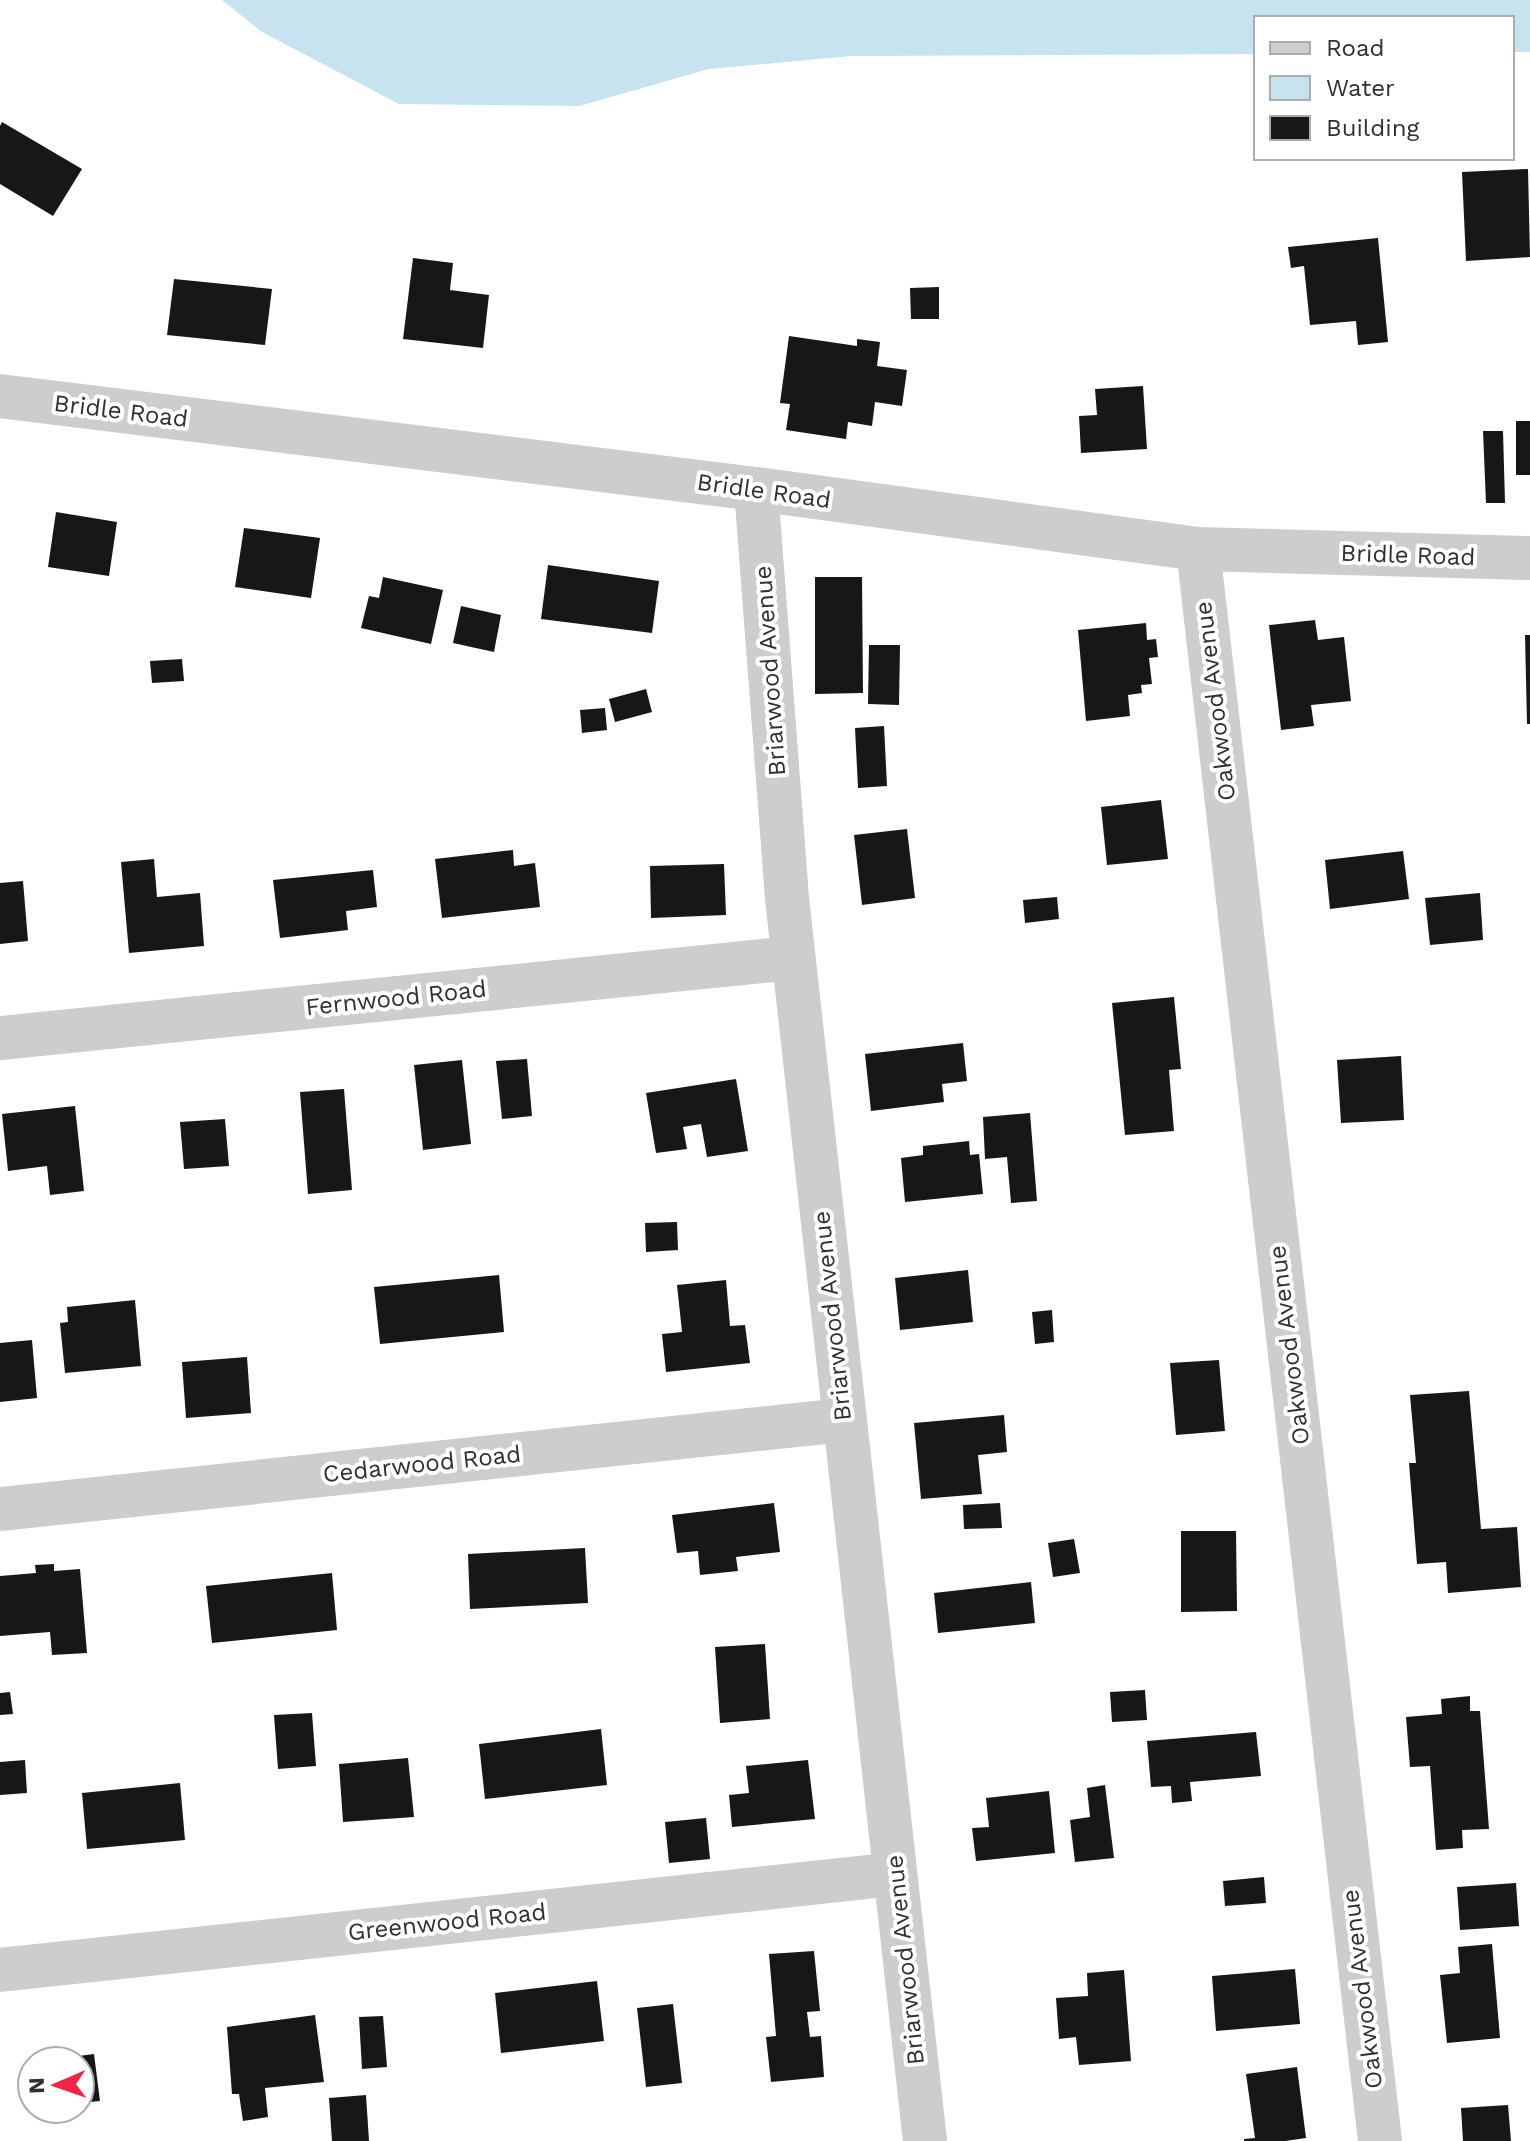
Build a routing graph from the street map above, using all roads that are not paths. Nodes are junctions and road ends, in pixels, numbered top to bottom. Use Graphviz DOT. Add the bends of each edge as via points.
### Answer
graph roads {
  1 [pos="0,396"];
  2 [pos="756,489"];
  3 [pos="1198,549"];
  4 [pos="1530,558"];
  5 [pos="793,958"];
  6 [pos="0,1038"];
  7 [pos="844,1420"];
  8 [pos="0,1509"];
  9 [pos="895,1874"];
  10 [pos="0,1970"];
  11 [pos="925,2141"];
  12 [pos="1380,2141"];
  1 -- 2 [label="street, Bridle Road"];
  2 -- 3 [label="street, Bridle Road"];
  2 -- 5 [label="street, Briarwood Avenue"];
  3 -- 4 [label="street, Bridle Road"];
  3 -- 12 [label="street, Oakwood Avenue"];
  5 -- 6 [label="street, Fernwood Road"];
  5 -- 7 [label="street, Briarwood Avenue"];
  7 -- 8 [label="street, Cedarwood Road"];
  7 -- 9 [label="street, Briarwood Avenue"];
  9 -- 10 [label="street, Greenwood Road"];
  9 -- 11 [label="street, Briarwood Avenue"];
}
